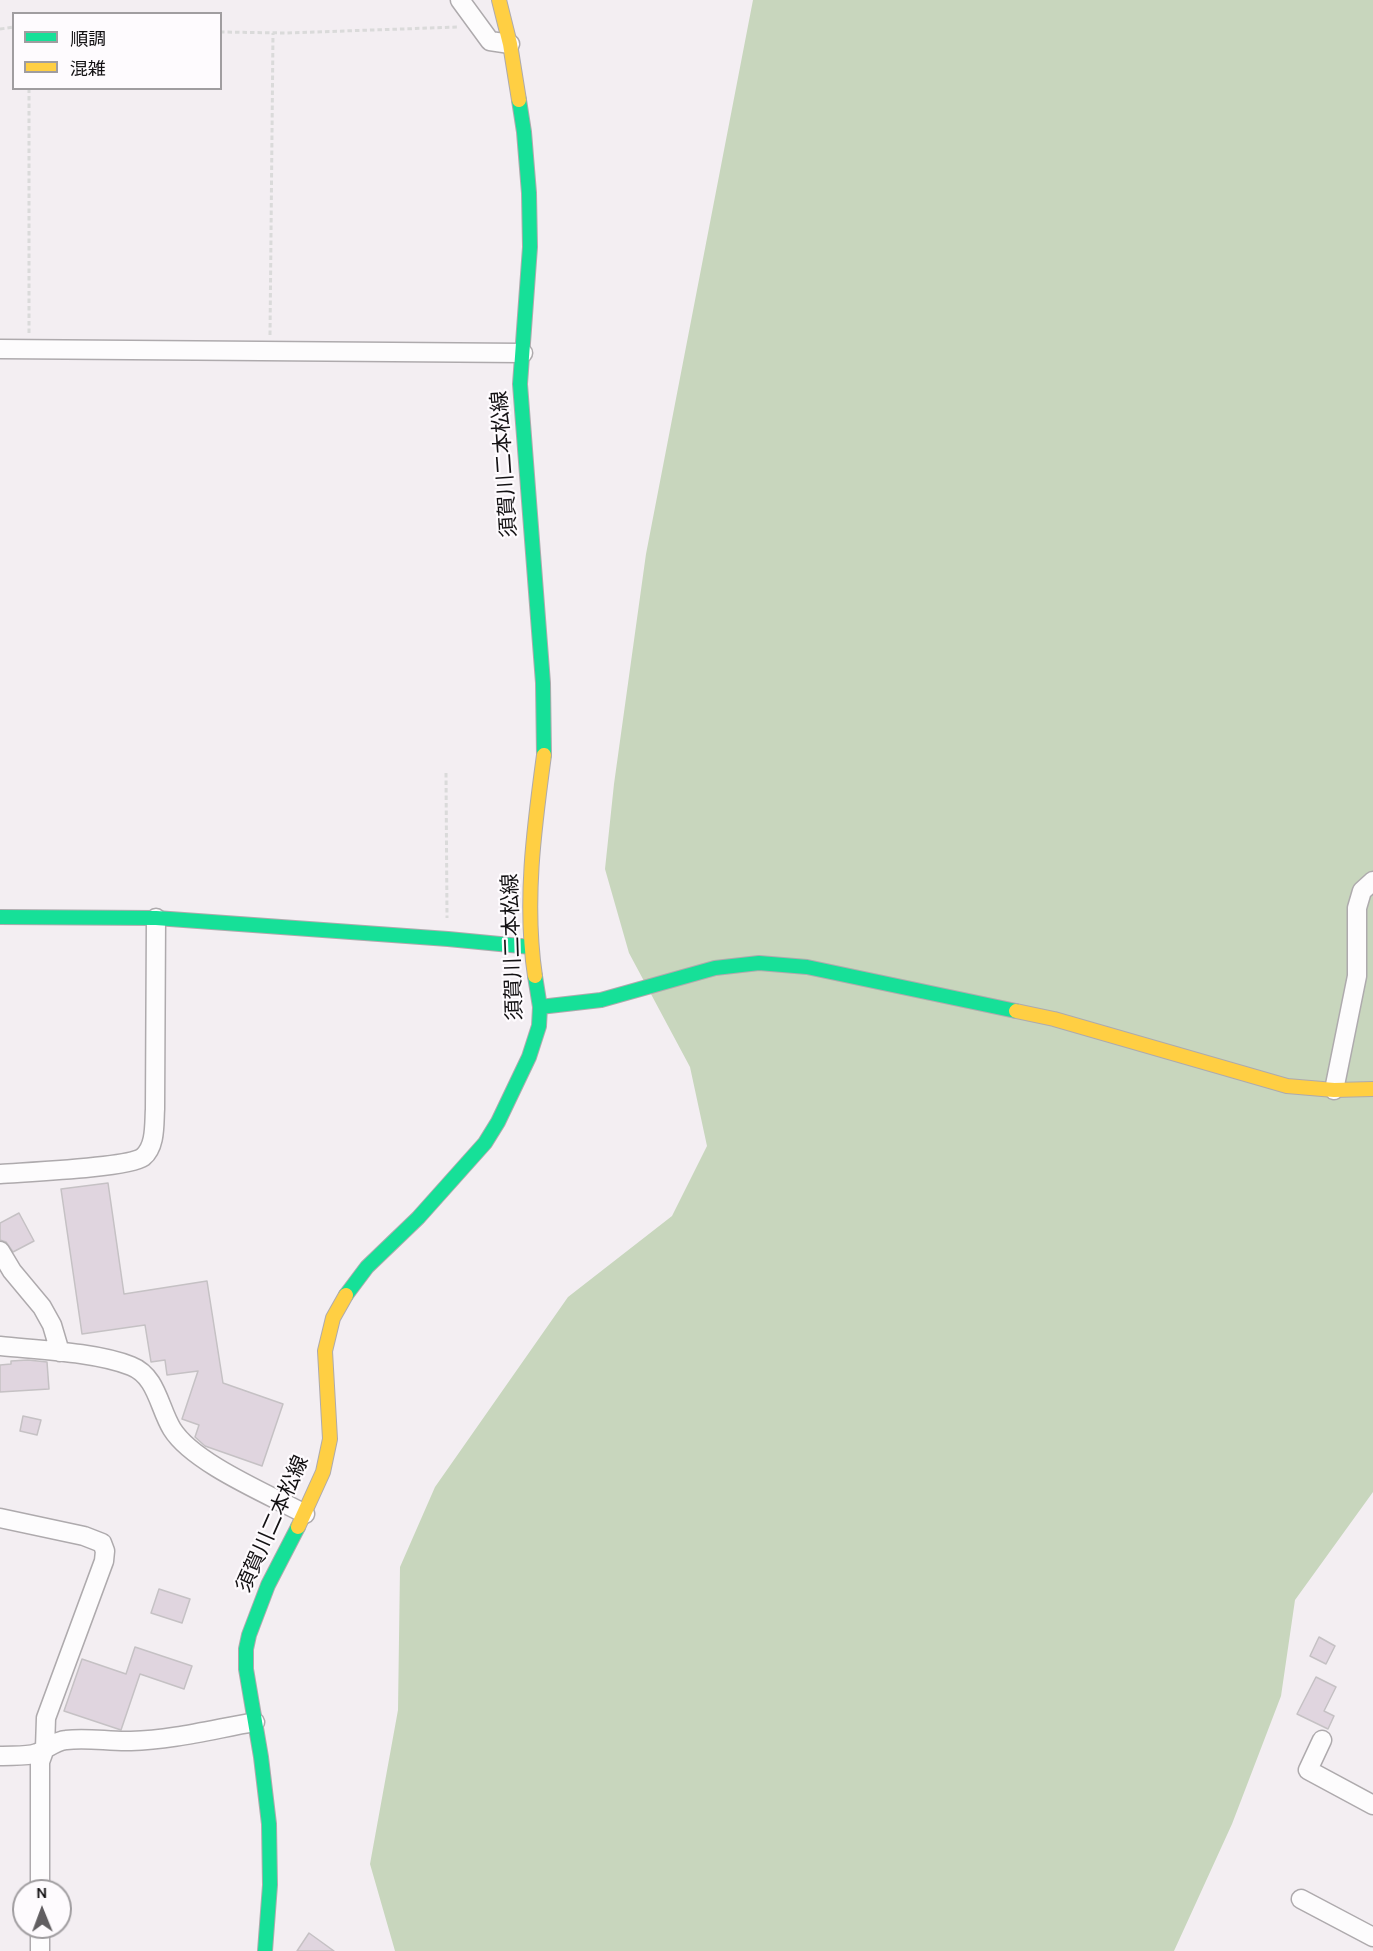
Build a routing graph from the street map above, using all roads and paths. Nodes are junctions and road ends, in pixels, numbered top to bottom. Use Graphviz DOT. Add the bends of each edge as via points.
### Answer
graph roads {
  1 [pos="460,0"];
  2 [pos="499,0"];
  3 [pos="479,27"];
  4 [pos="222,32"];
  5 [pos="273,33"];
  6 [pos="510,44"];
  7 [pos="30,90"];
  8 [pos="0,349"];
  9 [pos="29,350"];
  10 [pos="270,352"];
  11 [pos="523,353"];
  12 [pos="446,773"];
  13 [pos="1373,880"];
  14 [pos="0,916"];
  15 [pos="156,918"];
  16 [pos="448,939"];
  17 [pos="531,947"];
  18 [pos="540,1007"];
  19 [pos="1373,1089"];
  20 [pos="1334,1090"];
  21 [pos="0,1174"];
  22 [pos="0,1251"];
  23 [pos="0,1346"];
  24 [pos="60,1352"];
  25 [pos="305,1514"];
  26 [pos="0,1518"];
  27 [pos="255,1722"];
  28 [pos="1322,1740"];
  29 [pos="45,1748"];
  30 [pos="0,1756"];
  31 [pos="1373,1805"];
  32 [pos="40,1879"];
  33 [pos="1301,1899"];
  34 [pos="1373,1937"];
  35 [pos="265,1951"];
  1 -- 3 [label="street"];
  2 -- 6 [label="main road, 須賀川二本松線"];
  3 -- 5 [label="path"];
  3 -- 6 [label="street" via="490,41"];
  4 -- 5 [label="path"];
  5 -- 10 [label="path"];
  6 -- 11 [label="main road, 須賀川二本松線" via="529,193 530,247"];
  7 -- 9 [label="path"];
  8 -- 9 [label="street"];
  9 -- 10 [label="street"];
  10 -- 11 [label="street"];
  11 -- 17 [label="main road, 須賀川二本松線" via="520,384 543,683 544,752 531,855"];
  12 -- 16 [label="path"];
  13 -- 20 [label="street" via="1362,891 1357,908 1357,976"];
  14 -- 15 [label="main road"];
  15 -- 16 [label="main road"];
  15 -- 21 [label="street" via="155,1109 150,1149 132,1162"];
  16 -- 17 [label="main road"];
  17 -- 18 [label="main road, 須賀川二本松線"];
  18 -- 20 [label="main road" via="608,998 711,969 752,963 807,967 1054,1019 1287,1086"];
  18 -- 25 [label="main road, 須賀川二本松線" via="539,1026 529,1057 485,1143 418,1218 367,1267 333,1318 325,1351 330,1439 323,1472"];
  19 -- 20 [label="main road"];
  22 -- 24 [label="street" via="42,1306"];
  23 -- 24 [label="street"];
  24 -- 25 [label="street" via="132,1366 150,1382 172,1429 198,1457"];
  25 -- 27 [label="main road, 須賀川二本松線" via="268,1586 249,1635 246,1669"];
  26 -- 29 [label="street" via="84,1536 102,1543 105,1551 46,1718"];
  27 -- 29 [label="street" via="162,1739 66,1740"];
  27 -- 35 [label="main road, 須賀川二本松線" via="270,1844"];
  28 -- 31 [label="street" via="1308,1770"];
  29 -- 30 [label="street" via="27,1755"];
  29 -- 32 [label="street" via="40,1762"];
  33 -- 34 [label="street"];
}
